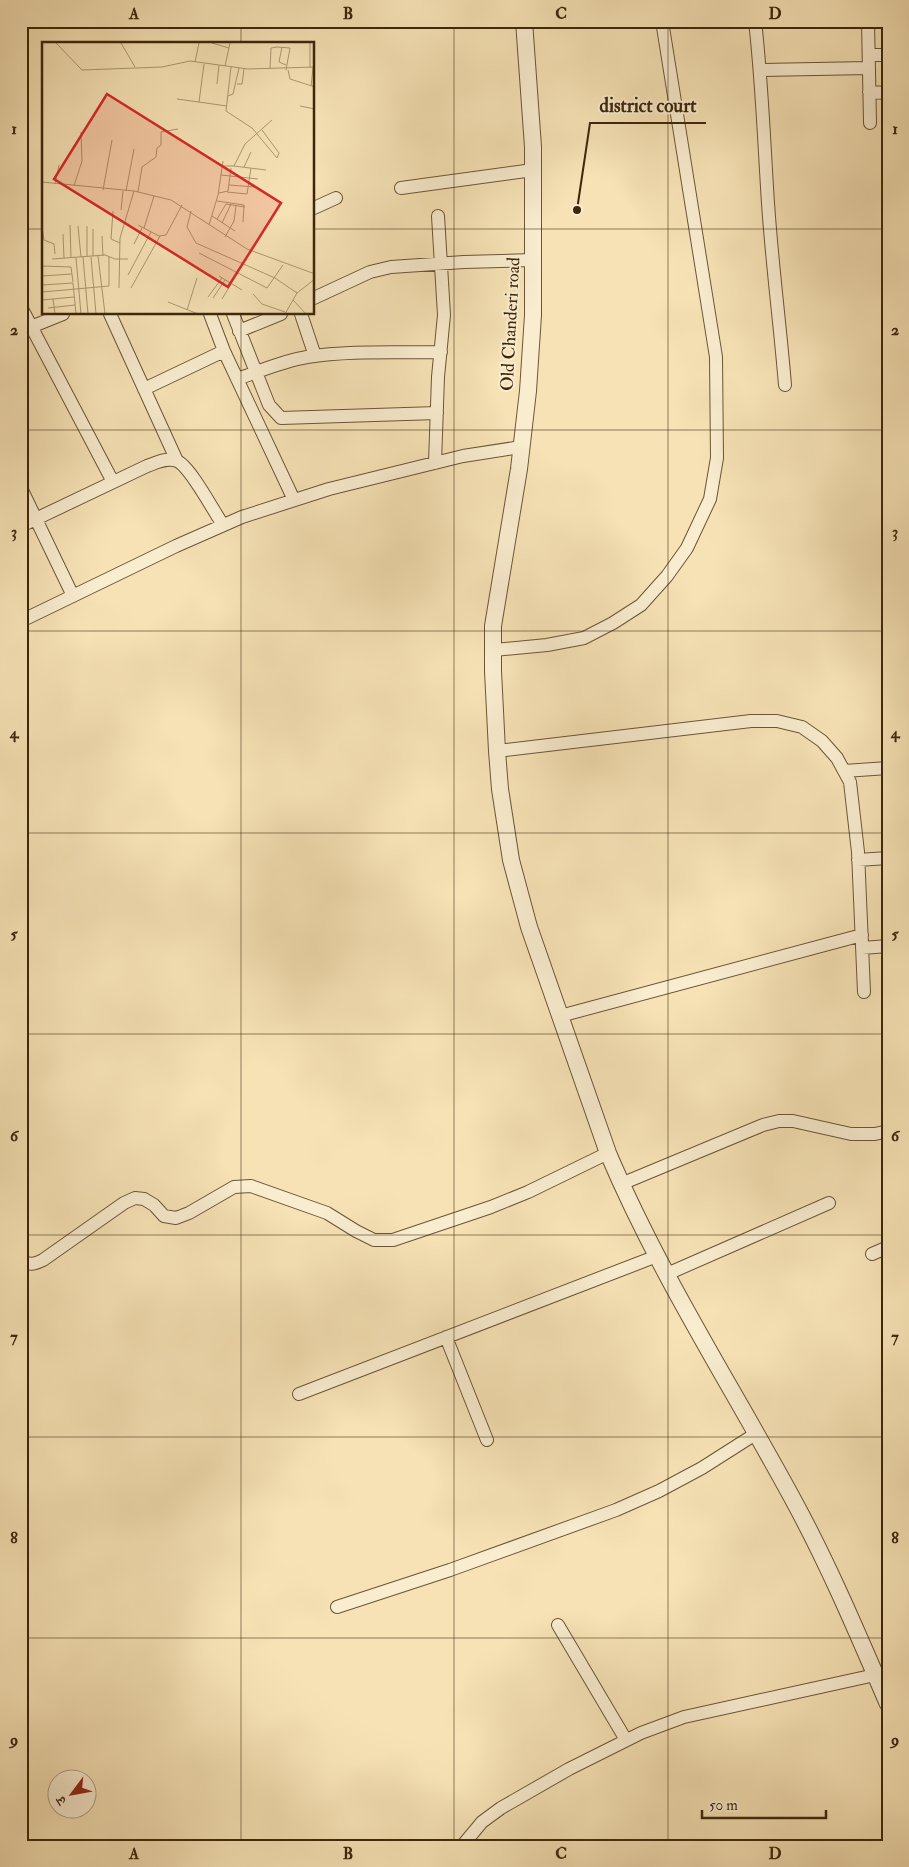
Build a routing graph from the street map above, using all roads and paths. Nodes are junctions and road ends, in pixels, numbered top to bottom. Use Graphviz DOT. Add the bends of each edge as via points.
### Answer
graph roads {
  1 [pos="524,21"];
  2 [pos="662,21"];
  3 [pos="755,21"];
  4 [pos="868,21"];
  5 [pos="888,55"];
  6 [pos="869,61"];
  7 [pos="760,70"];
  8 [pos="869,92"];
  9 [pos="888,93"];
  10 [pos="870,123"];
  11 [pos="534,170"];
  12 [pos="401,188"];
  13 [pos="336,198"];
  14 [pos="315,208"];
  15 [pos="438,216"];
  16 [pos="534,260"];
  17 [pos="441,263"];
  18 [pos="315,298"];
  19 [pos="21,307"];
  20 [pos="59,315"];
  21 [pos="110,315"];
  22 [pos="210,315"];
  23 [pos="233,315"];
  24 [pos="280,315"];
  25 [pos="301,315"];
  26 [pos="26,328"];
  27 [pos="239,332"];
  28 [pos="224,351"];
  29 [pos="441,352"];
  30 [pos="315,356"];
  31 [pos="255,373"];
  32 [pos="237,379"];
  33 [pos="785,385"];
  34 [pos="144,389"];
  35 [pos="437,413"];
  36 [pos="521,447"];
  37 [pos="178,461"];
  38 [pos="435,463"];
  39 [pos="113,482"];
  40 [pos="21,488"];
  41 [pos="294,500"];
  42 [pos="36,519"];
  43 [pos="223,525"];
  44 [pos="21,526"];
  45 [pos="73,596"];
  46 [pos="21,621"];
  47 [pos="493,638"];
  48 [pos="496,751"];
  49 [pos="888,768"];
  50 [pos="844,771"];
  51 [pos="888,858"];
  52 [pos="858,860"];
  53 [pos="862,941"];
  54 [pos="888,946"];
  55 [pos="864,992"];
  56 [pos="560,1016"];
  57 [pos="888,1131"];
  58 [pos="608,1153"];
  59 [pos="622,1184"];
  60 [pos="829,1203"];
  61 [pos="888,1247"];
  62 [pos="872,1254"];
  63 [pos="657,1256"];
  64 [pos="21,1260"];
  65 [pos="667,1274"];
  66 [pos="446,1337"];
  67 [pos="299,1394"];
  68 [pos="756,1433"];
  69 [pos="487,1440"];
  70 [pos="338,1607"];
  71 [pos="558,1625"];
  72 [pos="875,1675"];
  73 [pos="888,1704"];
  74 [pos="626,1740"];
  75 [pos="462,1846"];
  1 -- 11 [label="street, Old Chanderi road"];
  2 -- 47 [label="street" via="716,357 718,458 710,499 687,548 667,576 641,605 613,624 584,638 547,645"];
  3 -- 7 [label="street"];
  4 -- 6 [label="street"];
  5 -- 6 [label="street"];
  6 -- 7 [label="street"];
  6 -- 8 [label="street"];
  7 -- 33 [label="street" via="768,204"];
  8 -- 9 [label="street"];
  8 -- 10 [label="street"];
  11 -- 12 [label="street"];
  11 -- 16 [label="street, Old Chanderi road"];
  13 -- 14 [label="street"];
  15 -- 17 [label="street"];
  16 -- 17 [label="street"];
  16 -- 36 [label="street, Old Chanderi road" via="528,391"];
  17 -- 18 [label="street" via="370,272"];
  17 -- 29 [label="street" via="444,315"];
  19 -- 26 [label="street"];
  20 -- 26 [label="street"];
  21 -- 34 [label="street"];
  22 -- 28 [label="street"];
  23 -- 27 [label="street"];
  24 -- 27 [label="street"];
  25 -- 30 [label="street"];
  26 -- 39 [label="street"];
  27 -- 31 [label="street"];
  28 -- 32 [label="street"];
  28 -- 34 [label="street"];
  29 -- 30 [label="street"];
  29 -- 35 [label="street"];
  30 -- 31 [label="street" via="290,360"];
  31 -- 32 [label="street"];
  31 -- 35 [label="street" via="269,405 281,418"];
  32 -- 41 [label="street"];
  34 -- 37 [label="street"];
  35 -- 38 [label="street"];
  36 -- 38 [label="street"];
  36 -- 47 [label="street, Old Chanderi road"];
  37 -- 39 [label="street" via="165,460"];
  37 -- 43 [label="street" via="187,469"];
  38 -- 41 [label="street"];
  39 -- 42 [label="street"];
  40 -- 42 [label="street"];
  41 -- 43 [label="street"];
  42 -- 44 [label="street"];
  42 -- 45 [label="street"];
  43 -- 45 [label="street"];
  45 -- 46 [label="street"];
  47 -- 48 [label="street, Old Chanderi road"];
  48 -- 50 [label="street" via="751,720 777,721 802,727 822,741"];
  48 -- 56 [label="street, Old Chanderi road" via="511,860 529,928"];
  49 -- 50 [label="street"];
  50 -- 52 [label="street" via="850,782"];
  51 -- 52 [label="street"];
  52 -- 53 [label="street"];
  53 -- 54 [label="street"];
  53 -- 55 [label="street"];
  53 -- 56 [label="street"];
  56 -- 58 [label="street, Old Chanderi road"];
  57 -- 59 [label="street" via="851,1134 779,1121"];
  58 -- 59 [label="street, Old Chanderi road"];
  58 -- 64 [label="street" via="492,1207 393,1240 374,1240 327,1213 252,1186 234,1187 176,1218 164,1216 154,1205 135,1198 43,1260 34,1264"];
  59 -- 63 [label="street, Old Chanderi road"];
  60 -- 65 [label="street"];
  61 -- 62 [label="street"];
  63 -- 65 [label="street, Old Chanderi road"];
  63 -- 66 [label="street"];
  65 -- 68 [label="street, Old Chanderi road"];
  66 -- 67 [label="street"];
  66 -- 69 [label="street"];
  68 -- 70 [label="street" via="702,1468 616,1510"];
  68 -- 72 [label="street, Old Chanderi road" via="798,1507 840,1592"];
  71 -- 74 [label="street"];
  72 -- 73 [label="street, Old Chanderi road"];
  72 -- 74 [label="street" via="684,1716"];
  74 -- 75 [label="street" via="501,1808 482,1822"];
}
